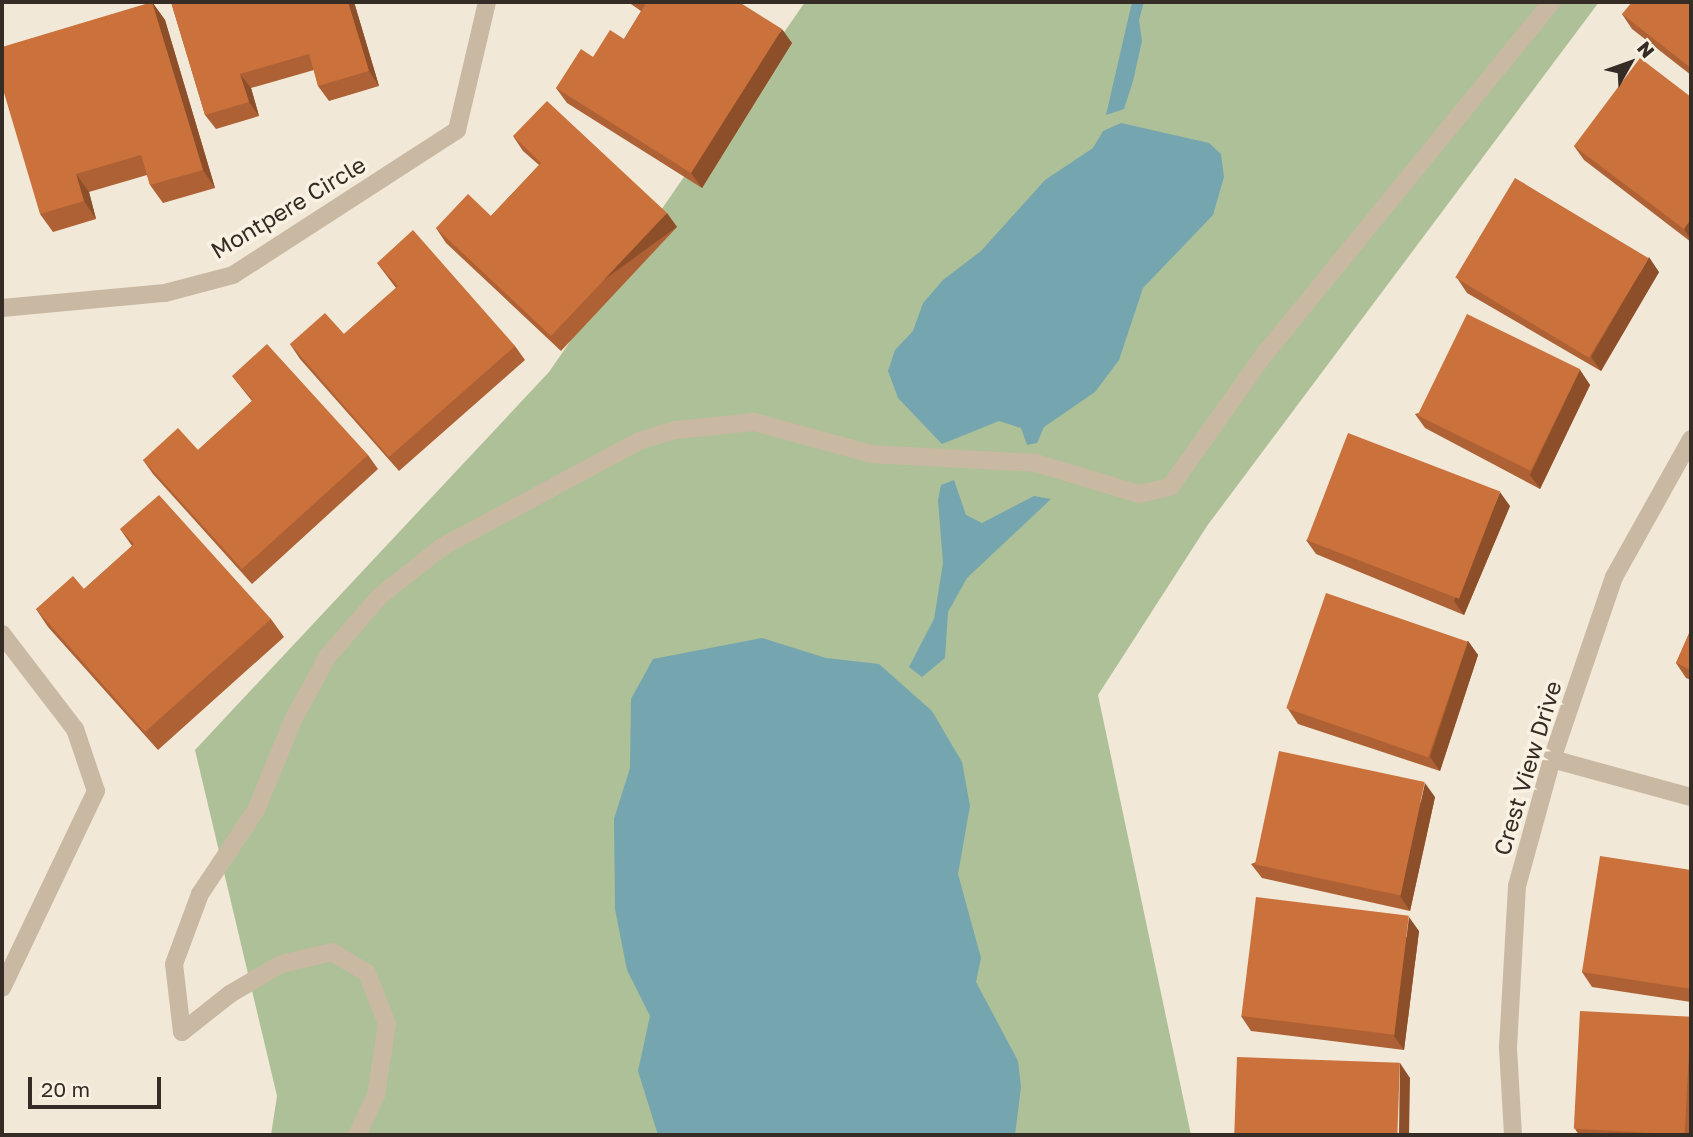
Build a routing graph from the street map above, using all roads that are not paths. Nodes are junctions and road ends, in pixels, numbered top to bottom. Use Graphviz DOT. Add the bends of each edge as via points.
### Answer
graph roads {
  1 [pos="487,2"];
  2 [pos="1552,2"];
  3 [pos="2,307"];
  4 [pos="1691,439"];
  5 [pos="2,634"];
  6 [pos="1552,759"];
  7 [pos="1691,797"];
  8 [pos="2,988"];
  9 [pos="357,1135"];
  10 [pos="1513,1135"];
  1 -- 3 [label="street, Montpere Circle" via="457,130 233,275 165,293"];
  2 -- 9 [label="street" via="1263,356 1170,487 1139,494 1037,463 871,454 754,422 676,430 603,457 442,547 380,596 328,656 299,707 256,810 200,894 174,964 181,1032 230,994 281,964 332,952 367,973 387,1024 376,1095"];
  4 -- 6 [label="street, Crest View Drive" via="1614,577"];
  5 -- 8 [label="street" via="75,729 96,791"];
  6 -- 7 [label="street"];
  6 -- 10 [label="street, Crest View Drive" via="1517,886 1508,1047"];
}
